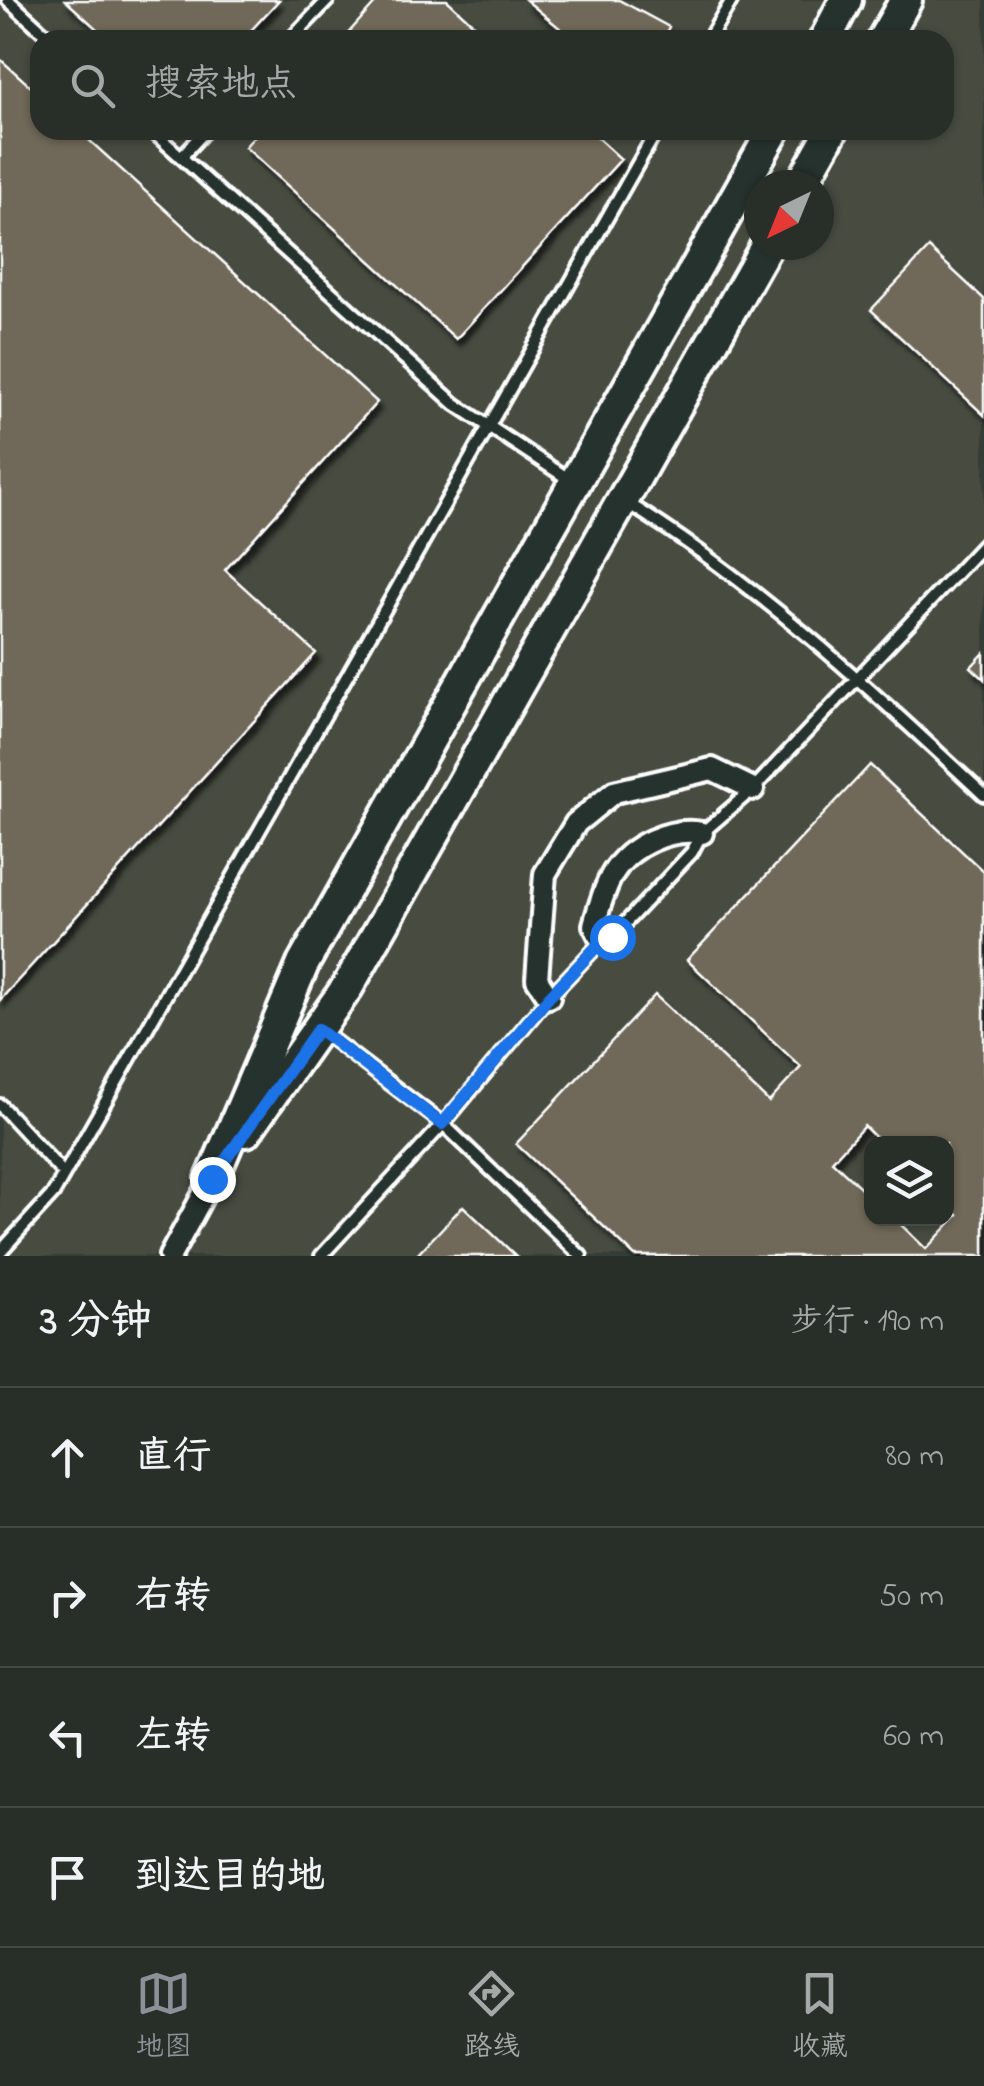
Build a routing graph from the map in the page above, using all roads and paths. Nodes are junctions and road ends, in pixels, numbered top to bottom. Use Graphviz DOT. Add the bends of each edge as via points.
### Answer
graph roads {
  1 [pos="8,0"];
  2 [pos="328,0"];
  3 [pos="732,0"];
  4 [pos="846,0"];
  5 [pos="906,0"];
  6 [pos="41,30"];
  7 [pos="300,30"];
  8 [pos="714,30"];
  9 [pos="830,30"];
  10 [pos="889,30"];
  11 [pos="163,140"];
  12 [pos="197,140"];
  13 [pos="651,140"];
  14 [pos="768,140"];
  15 [pos="826,140"];
  16 [pos="181,157"];
  17 [pos="809,170"];
  18 [pos="759,260"];
  19 [pos="489,427"];
  20 [pos="574,484"];
  21 [pos="623,500"];
  22 [pos="984,544"];
  23 [pos="856,678"];
  24 [pos="752,789"];
  25 [pos="984,796"];
  26 [pos="702,833"];
  27 [pos="602,941"];
  28 [pos="549,997"];
  29 [pos="318,1029"];
  30 [pos="0,1105"];
  31 [pos="442,1124"];
  32 [pos="64,1174"];
  33 [pos="212,1179"];
  34 [pos="0,1252"];
  35 [pos="170,1256"];
  36 [pos="321,1256"];
  37 [pos="581,1256"];
  1 -- 6 [label="lane"];
  2 -- 7 [label="lane"];
  3 -- 8 [label="lane"];
  4 -- 9 [label="street"];
  5 -- 10 [label="street"];
  11 -- 16 [label="lane"];
  12 -- 16 [label="lane"];
  13 -- 19 [label="lane"];
  14 -- 20 [label="street"];
  15 -- 17 [label="street"];
  16 -- 19 [label="lane" via="455,404"];
  18 -- 21 [label="street"];
  19 -- 20 [label="lane"];
  19 -- 32 [label="lane"];
  20 -- 21 [label="street"];
  20 -- 33 [label="street" via="303,964"];
  21 -- 23 [label="lane" via="696,546"];
  21 -- 29 [label="street"];
  22 -- 23 [label="lane"];
  23 -- 24 [label="lane"];
  23 -- 25 [label="lane"];
  24 -- 26 [label="lane"];
  24 -- 28 [label="street" via="712,769 614,792 576,823 545,874 537,979"];
  26 -- 27 [label="lane" via="692,852"];
  26 -- 27 [label="street" via="660,837 633,851 602,900 594,925"];
  27 -- 28 [label="lane"];
  28 -- 31 [label="lane"];
  29 -- 31 [label="lane"];
  29 -- 33 [label="street"];
  30 -- 32 [label="lane"];
  31 -- 36 [label="lane"];
  31 -- 37 [label="lane"];
  32 -- 34 [label="lane"];
  33 -- 35 [label="street"];
}
